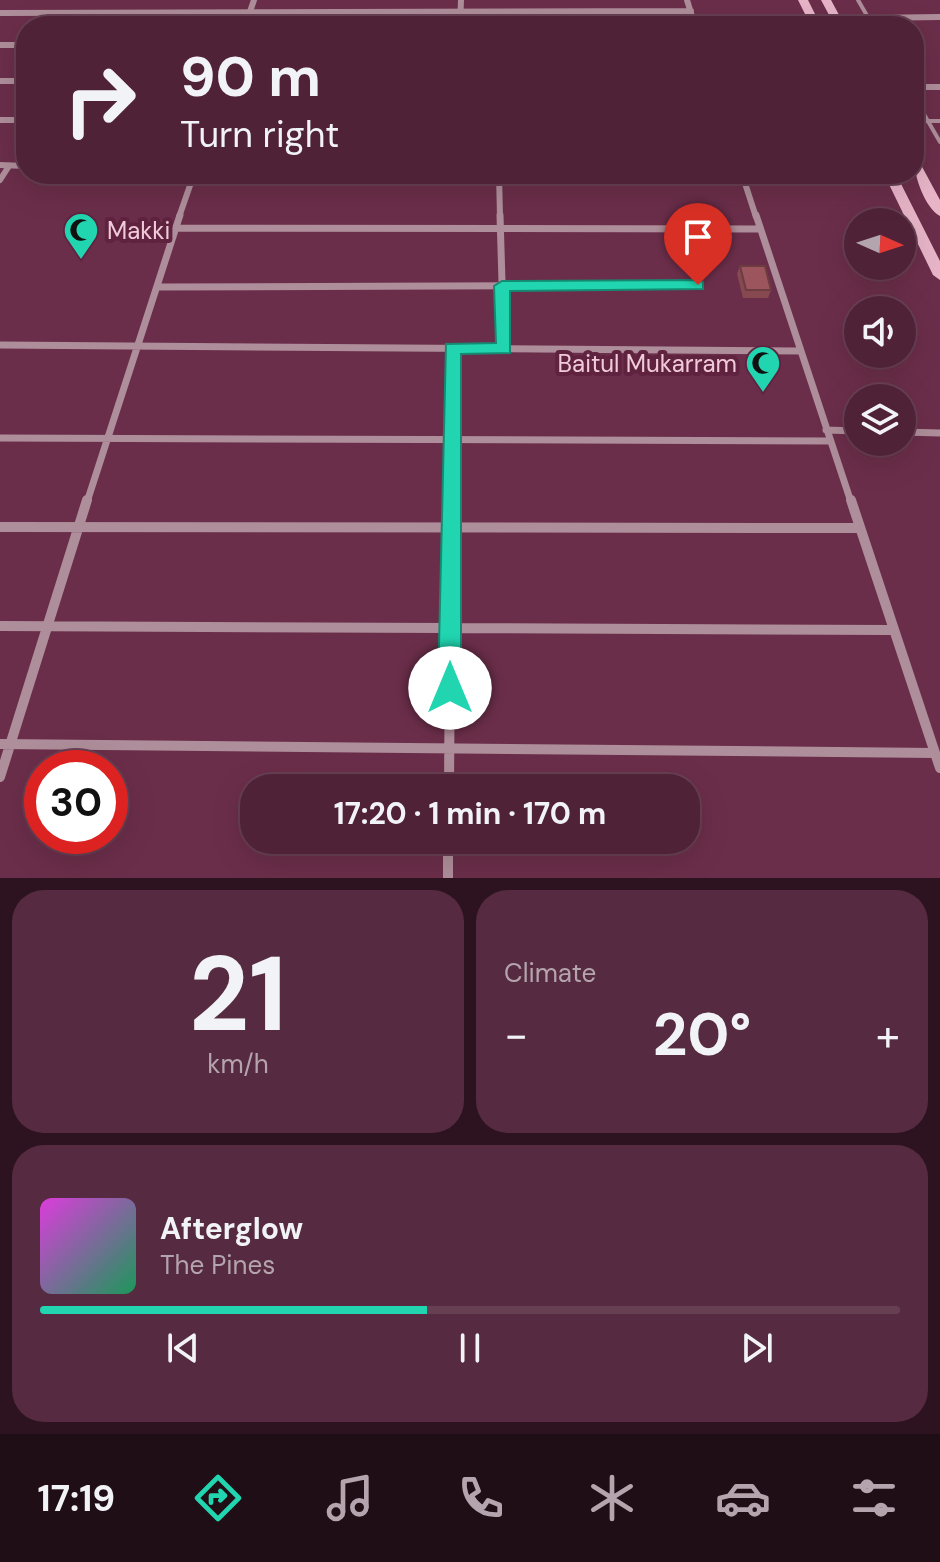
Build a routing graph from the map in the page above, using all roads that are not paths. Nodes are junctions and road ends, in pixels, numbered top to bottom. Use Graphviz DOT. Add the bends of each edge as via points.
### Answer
graph roads {
  1 [pos="254,0"];
  2 [pos="461,0"];
  3 [pos="687,0"];
  4 [pos="691,11"];
  5 [pos="250,12"];
  6 [pos="461,12"];
  7 [pos="0,13"];
  8 [pos="249,16"];
  9 [pos="461,16"];
  10 [pos="692,16"];
  11 [pos="924,114"];
  12 [pos="924,121"];
  13 [pos="928,121"];
  14 [pos="940,121"];
  15 [pos="940,142"];
  16 [pos="5,166"];
  17 [pos="0,180"];
  18 [pos="924,182"];
  19 [pos="191,184"];
  20 [pos="499,184"];
  21 [pos="745,184"];
  22 [pos="895,184"];
  23 [pos="940,212"];
  24 [pos="177,228"];
  25 [pos="501,229"];
  26 [pos="760,229"];
  27 [pos="940,275"];
  28 [pos="698,285"];
  29 [pos="502,286"];
  30 [pos="158,287"];
  31 [pos="0,345"];
  32 [pos="136,346"];
  33 [pos="452,348"];
  34 [pos="504,349"];
  35 [pos="799,351"];
  36 [pos="826,430"];
  37 [pos="844,431"];
  38 [pos="916,432"];
  39 [pos="940,433"];
  40 [pos="0,438"];
  41 [pos="109,438"];
  42 [pos="452,440"];
  43 [pos="830,441"];
  44 [pos="0,527"];
  45 [pos="80,527"];
  46 [pos="451,528"];
  47 [pos="859,528"];
  48 [pos="0,626"];
  49 [pos="48,627"];
  50 [pos="450,628"];
  51 [pos="891,630"];
  52 [pos="5,744"];
  53 [pos="449,749"];
  54 [pos="935,753"];
  55 [pos="940,768"];
  56 [pos="449,774"];
  57 [pos="0,777"];
  58 [pos="448,854"];
  59 [pos="448,878"];
  1 -- 5 [label="street"];
  2 -- 6 [label="street"];
  3 -- 4 [label="street"];
  4 -- 6 [label="street"];
  4 -- 10 [label="street"];
  5 -- 6 [label="street"];
  5 -- 7 [label="street"];
  5 -- 8 [label="street"];
  6 -- 9 [label="street"];
  11 -- 13 [label="lane"];
  12 -- 13 [label="lane"];
  13 -- 14 [label="lane"];
  13 -- 15 [label="lane"];
  16 -- 17 [label="street"];
  18 -- 23 [label="main road"];
  19 -- 24 [label="street"];
  20 -- 25 [label="street"];
  21 -- 26 [label="street"];
  22 -- 27 [label="main road"];
  24 -- 25 [label="street"];
  24 -- 30 [label="street"];
  25 -- 26 [label="street"];
  25 -- 29 [label="street"];
  26 -- 35 [label="street"];
  28 -- 29 [label="street"];
  29 -- 30 [label="street"];
  29 -- 34 [label="street"];
  30 -- 32 [label="street"];
  31 -- 32 [label="street"];
  32 -- 33 [label="street"];
  32 -- 41 [label="street"];
  33 -- 34 [label="street"];
  33 -- 42 [label="street"];
  34 -- 35 [label="street"];
  35 -- 36 [label="street"];
  36 -- 37 [label="street"];
  36 -- 43 [label="street"];
  38 -- 39 [label="street"];
  40 -- 41 [label="street"];
  41 -- 42 [label="street"];
  41 -- 45 [label="street"];
  42 -- 43 [label="street"];
  42 -- 46 [label="street"];
  43 -- 47 [label="street"];
  44 -- 45 [label="street"];
  45 -- 46 [label="street"];
  45 -- 49 [label="street"];
  46 -- 47 [label="street"];
  46 -- 50 [label="street"];
  47 -- 51 [label="street"];
  48 -- 49 [label="street"];
  49 -- 50 [label="street"];
  49 -- 52 [label="street"];
  50 -- 51 [label="street"];
  50 -- 53 [label="street"];
  51 -- 54 [label="street"];
  52 -- 53 [label="street"];
  52 -- 57 [label="street"];
  53 -- 54 [label="street"];
  53 -- 56 [label="street"];
  54 -- 55 [label="street"];
  58 -- 59 [label="street"];
}
